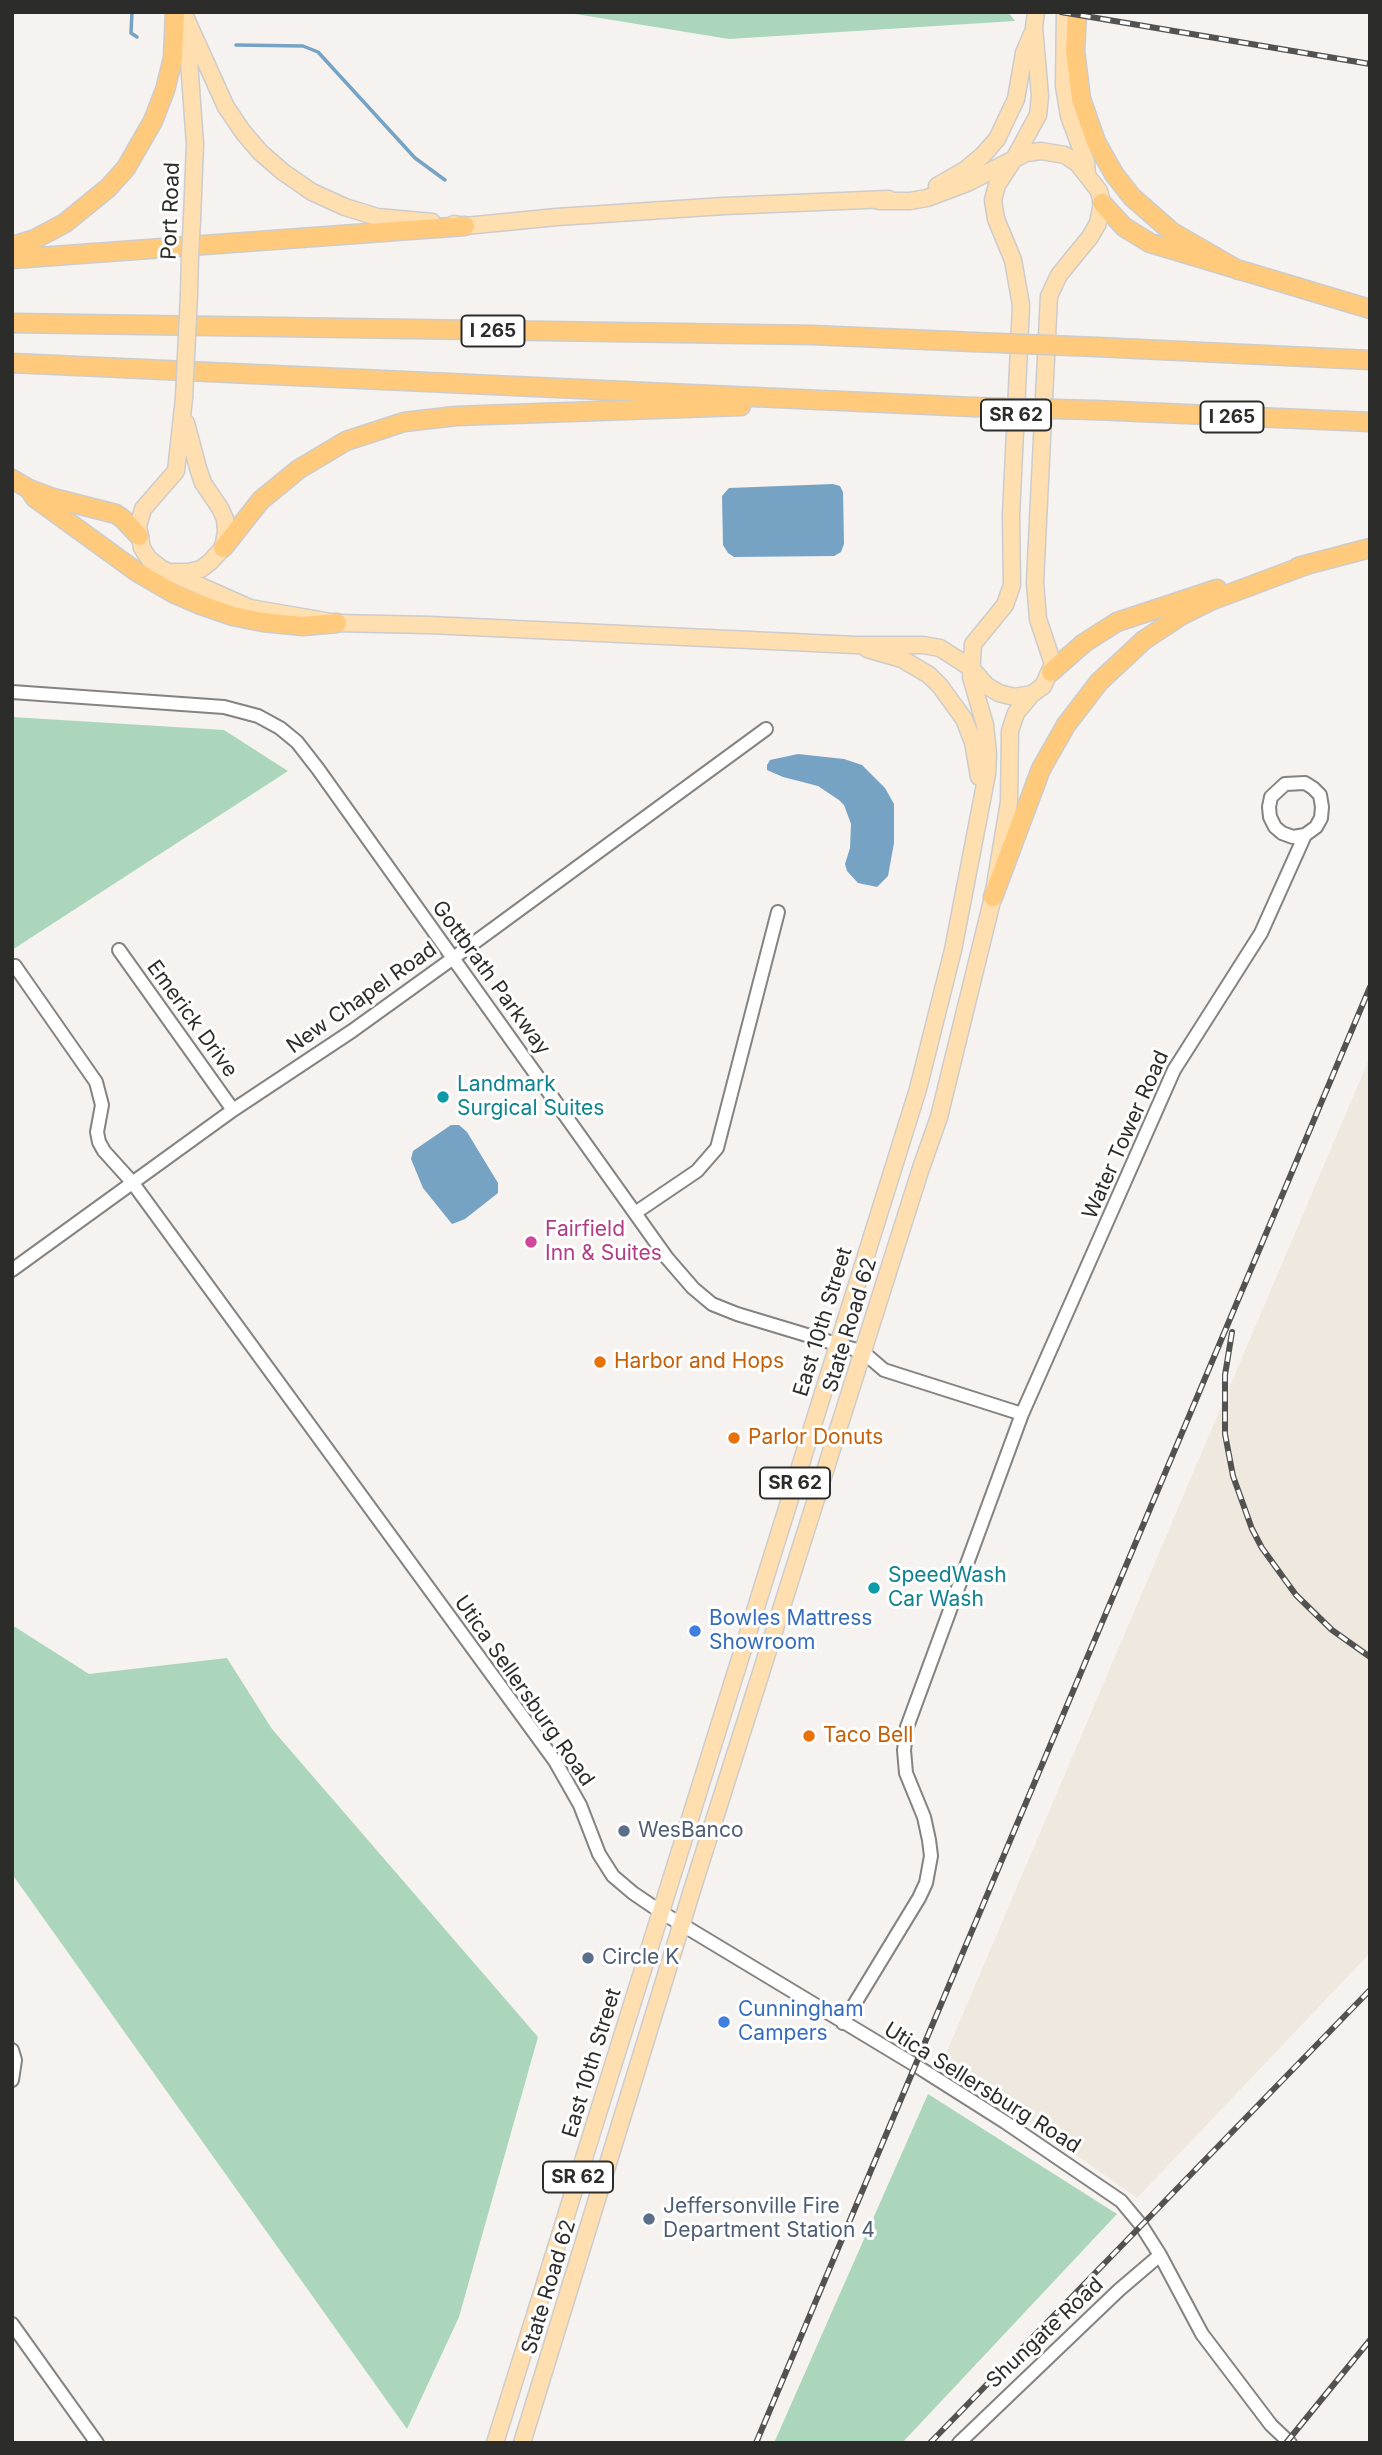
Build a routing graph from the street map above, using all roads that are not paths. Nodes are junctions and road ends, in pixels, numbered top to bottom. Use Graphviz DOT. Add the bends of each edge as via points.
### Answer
graph roads {
  1 [pos="179,12"];
  2 [pos="1065,12"];
  3 [pos="1077,12"];
  4 [pos="1035,20"];
  5 [pos="1014,159"];
  6 [pos="1087,174"];
  7 [pos="879,201"];
  8 [pos="1102,203"];
  9 [pos="465,226"];
  10 [pos="12,246"];
  11 [pos="12,259"];
  12 [pos="1238,270"];
  13 [pos="1370,309"];
  14 [pos="12,323"];
  15 [pos="1370,360"];
  16 [pos="12,363"];
  17 [pos="829,400"];
  18 [pos="184,405"];
  19 [pos="1370,422"];
  20 [pos="12,479"];
  21 [pos="29,489"];
  22 [pos="139,536"];
  23 [pos="223,548"];
  24 [pos="1370,548"];
  25 [pos="1309,564"];
  26 [pos="173,572"];
  27 [pos="337,623"];
  28 [pos="856,645"];
  29 [pos="971,668"];
  30 [pos="1051,672"];
  31 [pos="12,692"];
  32 [pos="1032,694"];
  33 [pos="766,729"];
  34 [pos="982,807"];
  35 [pos="1305,835"];
  36 [pos="993,897"];
  37 [pos="778,912"];
  38 [pos="119,950"];
  39 [pos="452,959"];
  40 [pos="15,966"];
  41 [pos="233,1110"];
  42 [pos="132,1182"];
  43 [pos="635,1213"];
  44 [pos="12,1270"];
  45 [pos="838,1345"];
  46 [pos="863,1352"];
  47 [pos="1022,1414"];
  48 [pos="661,1912"];
  49 [pos="682,1924"];
  50 [pos="844,2023"];
  51 [pos="12,2050"];
  52 [pos="12,2080"];
  53 [pos="1160,2255"];
  54 [pos="12,2324"];
  55 [pos="97,2443"];
  56 [pos="495,2443"];
  57 [pos="522,2443"];
  58 [pos="959,2443"];
  59 [pos="1290,2443"];
  1 -- 9 [label="main road" via="226,107 251,142 283,172 313,192 377,217"];
  1 -- 10 [label="highway" via="165,90 127,168 65,223"];
  1 -- 18 [label="main road, Port Road, bridge" via="189,61 195,144"];
  2 -- 6 [label="main road" via="1064,86"];
  3 -- 12 [label="highway" via="1075,51 1081,99 1096,142 1114,174 1132,197 1172,232"];
  4 -- 5 [label="main road" via="1040,104 1034,125"];
  4 -- 7 [label="main road" via="1008,119 983,156 946,183"];
  5 -- 6 [label="main road" via="1051,152 1070,159"];
  5 -- 7 [label="main road" via="927,198"];
  5 -- 29 [label="main road, SR 62" via="993,200 1013,260 1021,305 1012,585 1005,605 973,644"];
  6 -- 8 [label="main road"];
  7 -- 9 [label="main road" via="724,206"];
  8 -- 12 [label="highway" via="1141,239"];
  8 -- 30 [label="main road" via="1102,215 1093,232 1059,275 1049,296 1035,582 1038,619 1051,655"];
  9 -- 11 [label="highway"];
  12 -- 13 [label="highway"];
  14 -- 15 [label="highway, I 265, bridge" via="812,335"];
  16 -- 17 [label="highway, I 265"];
  17 -- 19 [label="highway, I 265, bridge"];
  17 -- 23 [label="highway" via="456,415 404,422 346,441 299,468 261,500"];
  18 -- 22 [label="main road" via="176,471 143,509"];
  18 -- 23 [label="main road" via="201,475 225,519"];
  20 -- 21 [label="highway"];
  21 -- 22 [label="highway" via="116,514"];
  21 -- 27 [label="highway" via="137,572 173,593 263,622"];
  22 -- 26 [label="main road" via="149,559"];
  23 -- 26 [label="main road" via="201,569"];
  24 -- 25 [label="highway, SR 62"];
  25 -- 30 [label="highway" via="1133,615 1084,643"];
  25 -- 36 [label="highway, SR 62" via="1182,615 1144,640 1099,682 1066,725 1041,769"];
  26 -- 27 [label="main road" via="250,608"];
  27 -- 28 [label="main road"];
  28 -- 29 [label="main road" via="932,646"];
  28 -- 34 [label="main road" via="918,668 954,702 973,742"];
  29 -- 32 [label="main road" via="999,693"];
  29 -- 34 [label="main road, East 10th Street / SR 62" via="988,746"];
  30 -- 32 [label="main road"];
  31 -- 39 [label="street, Gottbrath Parkway" via="223,706 280,727 318,769"];
  32 -- 36 [label="main road" via="1016,713 1010,731 1009,802"];
  33 -- 39 [label="street, New Chapel Road"];
  34 -- 45 [label="main road, East 10th Street / SR 62" via="918,1089"];
  35 -- 35 [label="street, Water Tower Road" via="1282,833 1270,817 1272,797 1285,784 1305,783 1320,795 1321,818"];
  35 -- 47 [label="street, Water Tower Road" via="1261,933 1164,1090"];
  36 -- 46 [label="main road, State Road 62 / SR 62" via="939,1117"];
  37 -- 43 [label="street" via="717,1147 697,1171"];
  38 -- 41 [label="street, Emerick Drive"];
  39 -- 41 [label="street, New Chapel Road"];
  39 -- 43 [label="street, Gottbrath Parkway"];
  40 -- 42 [label="street, Utica Sellersburg Road" via="96,1082 102,1105 99,1142"];
  41 -- 42 [label="street, New Chapel Road"];
  42 -- 44 [label="street, New Chapel Road"];
  42 -- 48 [label="street, Utica Sellersburg Road" via="555,1761 608,1870"];
  43 -- 45 [label="street, Gottbrath Parkway" via="693,1288 712,1304"];
  45 -- 46 [label="street, Gottbrath Parkway"];
  45 -- 48 [label="main road, East 10th Street / SR 62"];
  46 -- 47 [label="street, Gottbrath Parkway" via="884,1370"];
  46 -- 49 [label="main road, State Road 62 / SR 62"];
  47 -- 50 [label="street, Water Tower Road" via="907,1727 906,1773 924,1817 931,1856 926,1883"];
  48 -- 49 [label="street, Utica Sellersburg Road"];
  48 -- 56 [label="main road, East 10th Street / SR 62"];
  49 -- 50 [label="street, Utica Sellersburg Road"];
  49 -- 57 [label="main road, State Road 62 / SR 62"];
  50 -- 53 [label="street, Utica Sellersburg Road" via="1108,2192 1136,2218"];
  51 -- 52 [label="street"];
  53 -- 58 [label="street, Shungate Road"];
  53 -- 59 [label="street, Utica Sellersburg Road" via="1202,2334"];
  54 -- 55 [label="street"];
}
